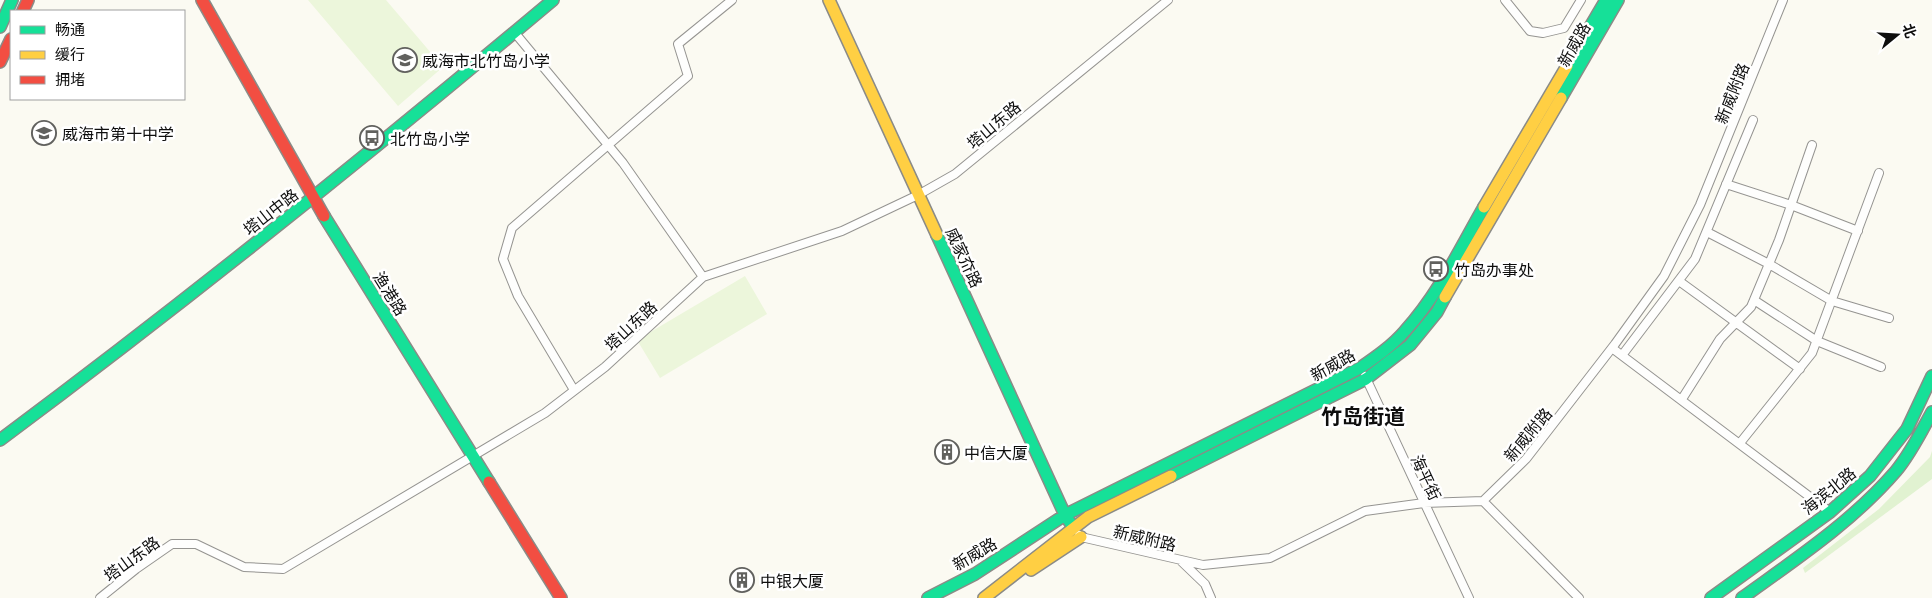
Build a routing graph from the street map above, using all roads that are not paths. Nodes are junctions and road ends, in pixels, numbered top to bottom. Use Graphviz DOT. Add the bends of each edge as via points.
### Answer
graph roads {
  1 [pos="12,0"];
  2 [pos="202,0"];
  3 [pos="553,0"];
  4 [pos="732,0"];
  5 [pos="828,0"];
  6 [pos="1168,0"];
  7 [pos="1505,0"];
  8 [pos="1581,0"];
  9 [pos="1606,0"];
  10 [pos="1618,0"];
  11 [pos="1783,0"];
  12 [pos="0,27"];
  13 [pos="515,33"];
  14 [pos="10,41"];
  15 [pos="0,62"];
  16 [pos="1753,120"];
  17 [pos="608,145"];
  18 [pos="1812,145"];
  19 [pos="1879,174"];
  20 [pos="1726,184"];
  21 [pos="918,195"];
  22 [pos="313,198"];
  23 [pos="1791,205"];
  24 [pos="1858,231"];
  25 [pos="1707,232"];
  26 [pos="1769,264"];
  27 [pos="703,277"];
  28 [pos="1679,281"];
  29 [pos="1754,300"];
  30 [pos="1832,301"];
  31 [pos="1889,318"];
  32 [pos="1736,322"];
  33 [pos="1817,341"];
  34 [pos="1612,348"];
  35 [pos="1623,354"];
  36 [pos="1881,367"];
  37 [pos="1360,368"];
  38 [pos="1800,368"];
  39 [pos="1932,376"];
  40 [pos="1366,379"];
  41 [pos="574,390"];
  42 [pos="1682,399"];
  43 [pos="1932,412"];
  44 [pos="0,440"];
  45 [pos="1740,443"];
  46 [pos="472,456"];
  47 [pos="1483,501"];
  48 [pos="1424,503"];
  49 [pos="1830,512"];
  50 [pos="1065,515"];
  51 [pos="1073,527"];
  52 [pos="1081,537"];
  53 [pos="1180,560"];
  54 [pos="1751,594"];
  55 [pos="986,597"];
  56 [pos="100,598"];
  57 [pos="561,598"];
  58 [pos="928,598"];
  59 [pos="1210,598"];
  60 [pos="1469,598"];
  61 [pos="1579,598"];
  62 [pos="1711,598"];
  63 [pos="1742,598"];
  1 -- 12 [label="main road"];
  2 -- 22 [label="main road, 渔港路"];
  3 -- 13 [label="main road, 塔山中路"];
  4 -- 17 [label="street" via="678,44 688,76"];
  5 -- 21 [label="main road, 威家夼路"];
  6 -- 21 [label="street, 塔山东路" via="954,174"];
  7 -- 8 [label="street" via="1530,31 1543,33 1564,28"];
  9 -- 37 [label="main road, 新威路" via="1427,305 1404,333"];
  10 -- 40 [label="main road, 新威路" via="1437,312 1410,345"];
  11 -- 34 [label="street, 新威附路" via="1700,205 1664,276"];
  13 -- 17 [label="street"];
  13 -- 22 [label="main road, 塔山中路"];
  14 -- 15 [label="main road"];
  16 -- 20 [label="street"];
  17 -- 27 [label="street"];
  17 -- 41 [label="street" via="512,228 503,259 518,296"];
  18 -- 23 [label="street"];
  19 -- 24 [label="street"];
  20 -- 23 [label="street"];
  20 -- 25 [label="street"];
  21 -- 27 [label="street, 塔山东路" via="842,231"];
  21 -- 50 [label="main road, 威家夼路"];
  22 -- 44 [label="main road, 塔山中路"];
  22 -- 46 [label="main road, 渔港路"];
  23 -- 24 [label="street"];
  23 -- 26 [label="street"];
  24 -- 30 [label="street"];
  25 -- 26 [label="street"];
  25 -- 28 [label="street" via="1695,259"];
  26 -- 29 [label="street"];
  26 -- 30 [label="street"];
  27 -- 41 [label="street, 塔山东路" via="605,368"];
  28 -- 32 [label="street"];
  28 -- 35 [label="street"];
  29 -- 32 [label="street"];
  29 -- 33 [label="street"];
  30 -- 31 [label="street"];
  30 -- 33 [label="street"];
  32 -- 38 [label="street"];
  32 -- 42 [label="street" via="1720,338"];
  33 -- 36 [label="street"];
  33 -- 38 [label="street"];
  34 -- 35 [label="street"];
  34 -- 47 [label="street, 新威附路" via="1526,459"];
  35 -- 42 [label="street"];
  37 -- 40 [label="street, 海平街"];
  37 -- 50 [label="main road, 新威路"];
  38 -- 45 [label="street"];
  39 -- 49 [label="main road, 海滨北路" via="1907,429 1870,476"];
  40 -- 48 [label="street, 海平街"];
  40 -- 51 [label="main road, 新威路"];
  41 -- 46 [label="street, 塔山东路" via="545,413"];
  42 -- 45 [label="street"];
  43 -- 54 [label="main road, 海滨北路" via="1898,469 1878,492 1852,517"];
  45 -- 49 [label="street"];
  46 -- 56 [label="street, 塔山东路" via="283,569 244,567 196,544 172,544"];
  46 -- 57 [label="main road, 渔港路"];
  47 -- 48 [label="street, 新威附路"];
  47 -- 61 [label="street"];
  48 -- 53 [label="street, 新威附路" via="1364,511 1270,558 1203,565"];
  48 -- 60 [label="street, 海平街"];
  49 -- 62 [label="main road, 海滨北路"];
  50 -- 51 [label="main road, 威家夼路"];
  50 -- 58 [label="main road, 新威路" via="975,574"];
  51 -- 52 [label="street"];
  51 -- 55 [label="main road, 新威路"];
  52 -- 53 [label="street, 新威附路"];
  52 -- 55 [label="main road"];
  53 -- 59 [label="street" via="1204,584"];
  54 -- 63 [label="main road, 海滨北路"];
}
